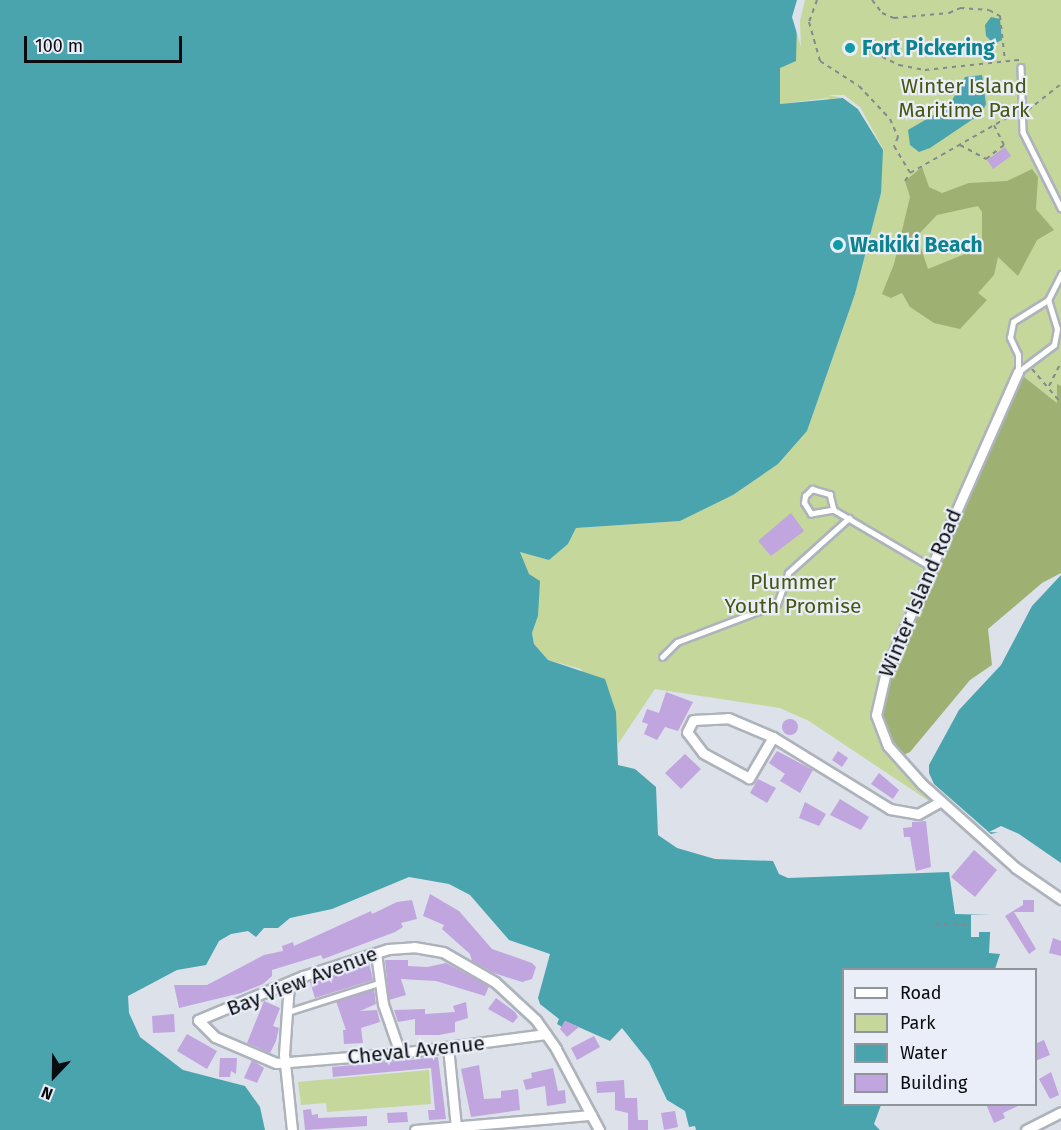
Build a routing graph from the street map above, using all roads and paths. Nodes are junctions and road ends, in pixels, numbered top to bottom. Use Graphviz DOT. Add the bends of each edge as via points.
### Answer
graph roads {
  1 [pos="817,0"];
  2 [pos="872,0"];
  3 [pos="866,50"];
  4 [pos="1022,59"];
  5 [pos="1005,61"];
  6 [pos="1021,67"];
  7 [pos="1061,84"];
  8 [pos="1020,110"];
  9 [pos="994,125"];
  10 [pos="959,145"];
  11 [pos="910,173"];
  12 [pos="905,181"];
  13 [pos="1061,208"];
  14 [pos="1061,274"];
  15 [pos="1060,281"];
  16 [pos="1048,300"];
  17 [pos="1061,362"];
  18 [pos="1021,368"];
  19 [pos="1049,387"];
  20 [pos="1061,403"];
  21 [pos="834,510"];
  22 [pos="849,518"];
  23 [pos="931,567"];
  24 [pos="662,657"];
  25 [pos="773,737"];
  26 [pos="941,801"];
  27 [pos="1061,899"];
  28 [pos="935,924"];
  29 [pos="971,925"];
  30 [pos="376,953"];
  31 [pos="289,983"];
  32 [pos="379,983"];
  33 [pos="288,1012"];
  34 [pos="546,1035"];
  35 [pos="447,1047"];
  36 [pos="400,1053"];
  37 [pos="285,1063"];
  38 [pos="1061,1112"];
  39 [pos="591,1115"];
  40 [pos="456,1127"];
  41 [pos="292,1130"];
  42 [pos="416,1130"];
  43 [pos="422,1130"];
  44 [pos="599,1130"];
  45 [pos="1026,1130"];
  1 -- 11 [label="path" via="809,22 820,61 859,86 890,119 898,137 894,146"];
  2 -- 5 [label="path" via="882,13 894,18 949,13 960,8 989,10 1000,16"];
  3 -- 5 [label="path" via="899,65 925,70"];
  4 -- 5 [label="path"];
  6 -- 8 [label="lane"];
  7 -- 8 [label="path" via="1029,110"];
  8 -- 9 [label="path"];
  8 -- 13 [label="lane" via="1023,132"];
  9 -- 10 [label="path"];
  9 -- 10 [label="path" via="1004,145 986,159"];
  10 -- 11 [label="path"];
  11 -- 12 [label="path"];
  14 -- 15 [label="lane"];
  15 -- 16 [label="lane"];
  16 -- 18 [label="lane" via="1057,329 1054,345"];
  16 -- 18 [label="lane" via="1013,322 1010,338"];
  17 -- 19 [label="path"];
  18 -- 19 [label="path"];
  18 -- 23 [label="street, Winter Island Road"];
  19 -- 20 [label="path"];
  21 -- 21 [label="lane" via="830,494 812,489 805,496 804,503 811,513"];
  21 -- 22 [label="lane"];
  22 -- 23 [label="lane"];
  22 -- 24 [label="lane" via="788,573 777,604 677,642"];
  23 -- 26 [label="street, Winter Island Road" via="887,667 876,715 888,746"];
  25 -- 25 [label="street" via="740,721 712,716 693,720 687,732 690,741 703,753 749,778"];
  25 -- 26 [label="street" via="900,813 918,814"];
  26 -- 27 [label="street, Winter Island Road" via="1033,881"];
  28 -- 29 [label="path"];
  30 -- 31 [label="street, Bay View Avenue"];
  30 -- 32 [label="street"];
  30 -- 34 [label="street, Bay View Avenue" via="414,946 456,957 511,994"];
  31 -- 33 [label="street"];
  31 -- 37 [label="street, Bay View Avenue" via="198,1020 215,1037 268,1061"];
  32 -- 33 [label="lane"];
  32 -- 36 [label="street"];
  33 -- 37 [label="street"];
  34 -- 35 [label="street, Cheval Avenue"];
  34 -- 39 [label="street, Bay View Avenue"];
  35 -- 36 [label="street, Cheval Avenue"];
  35 -- 40 [label="street"];
  36 -- 37 [label="street, Cheval Avenue"];
  37 -- 41 [label="street"];
  38 -- 45 [label="street"];
  39 -- 40 [label="street"];
  39 -- 44 [label="street, Bay View Avenue"];
  40 -- 43 [label="street"];
  42 -- 43 [label="street"];
}
